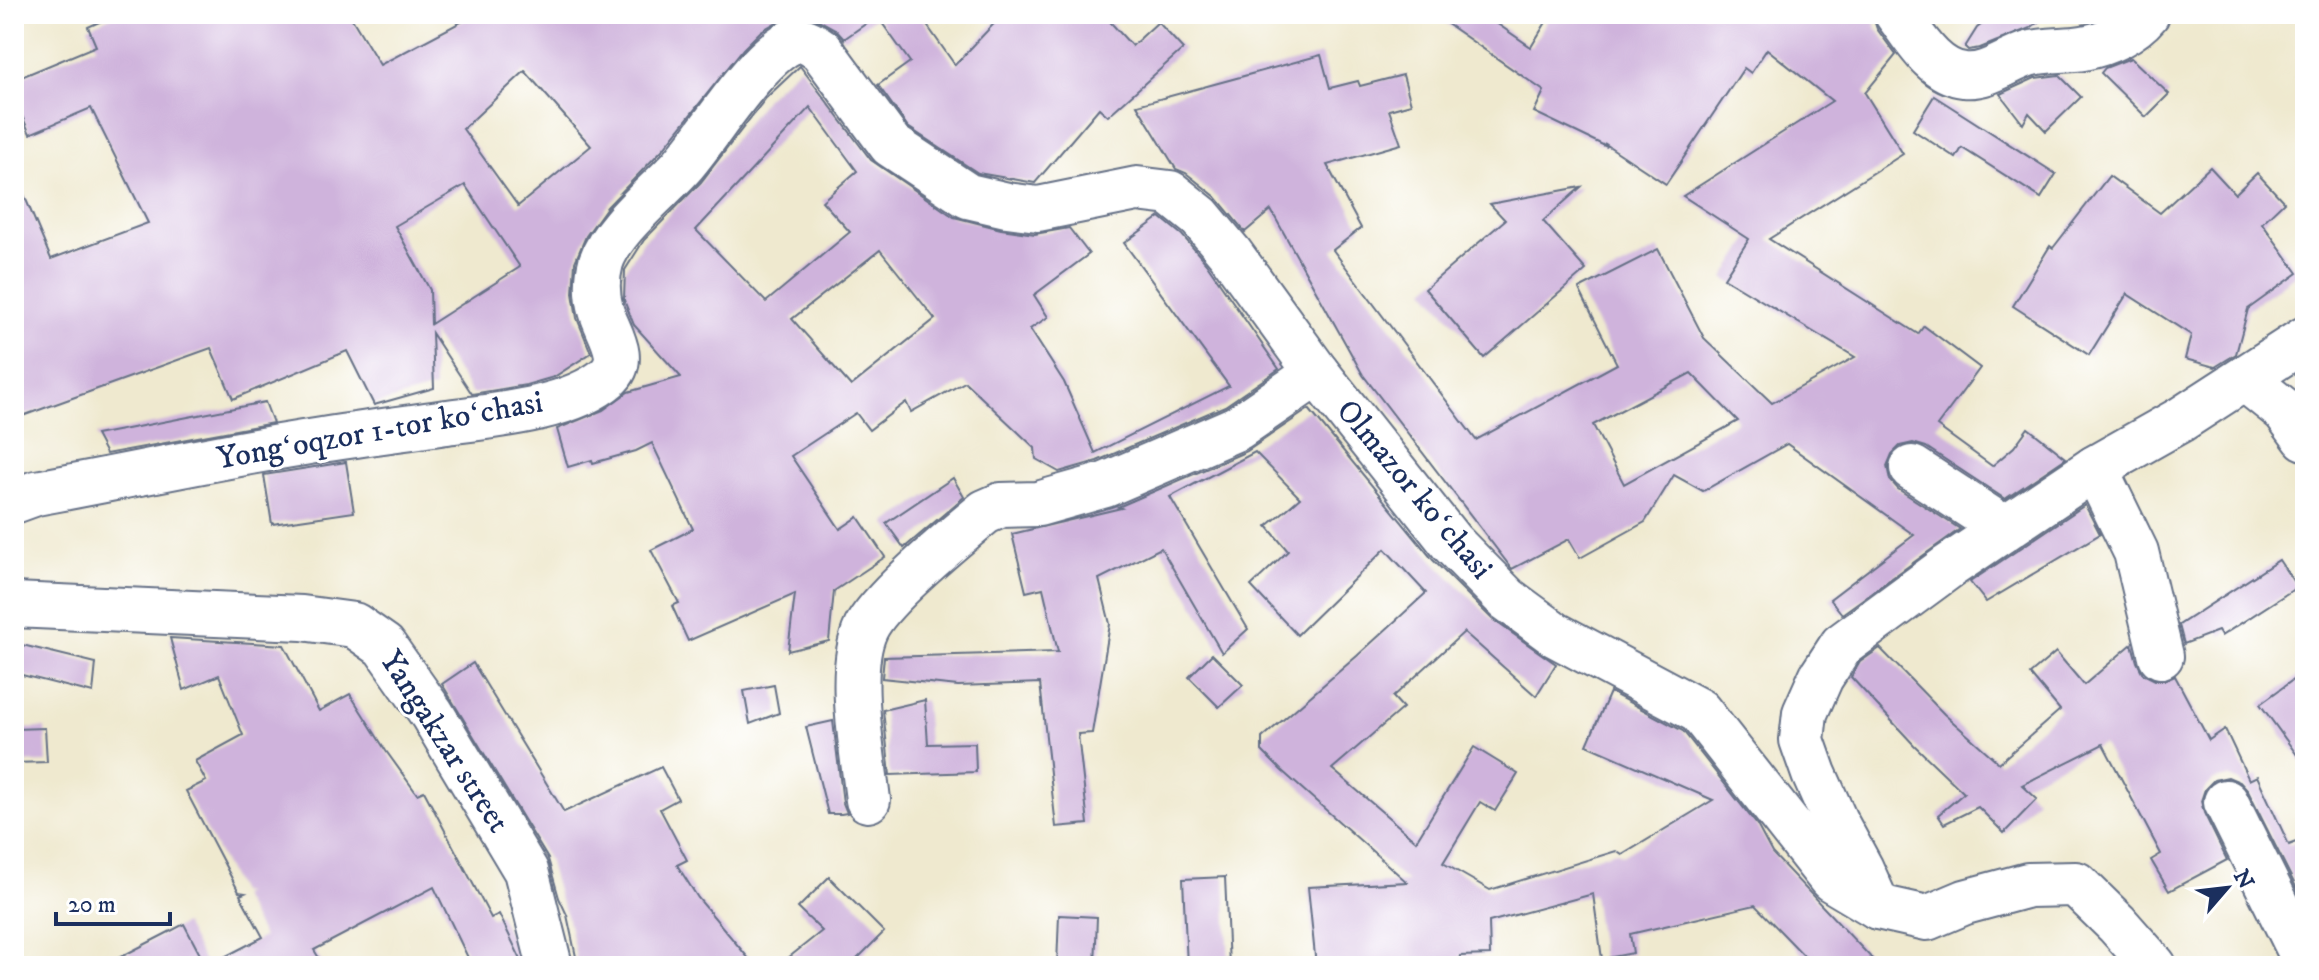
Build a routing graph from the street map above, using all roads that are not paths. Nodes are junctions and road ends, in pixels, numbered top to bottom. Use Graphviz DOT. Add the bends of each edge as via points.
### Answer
graph roads {
  1 [pos="1897,14"];
  2 [pos="2147,14"];
  3 [pos="2305,339"];
  4 [pos="1317,373"];
  5 [pos="2246,380"];
  6 [pos="2305,438"];
  7 [pos="1912,468"];
  8 [pos="2095,468"];
  9 [pos="14,501"];
  10 [pos="2004,528"];
  11 [pos="14,605"];
  12 [pos="2161,656"];
  13 [pos="868,800"];
  14 [pos="2226,802"];
  15 [pos="1878,907"];
  16 [pos="2305,961"];
  17 [pos="550,966"];
  18 [pos="2154,966"];
  1 -- 2 [label="street" via="1929,57 1962,75 1982,74 2032,53 2101,43"];
  3 -- 5 [label="street"];
  4 -- 9 [label="street, Yongʻoqzor 1-tor koʻchasi" via="1230,253 1200,217 1170,193 1137,189 1038,209 968,196 891,145 821,50 806,40 792,41 753,76 683,164 614,238 601,262 598,290 617,365 598,383 524,411 302,443"];
  4 -- 13 [label="street, Olmazor koʻchasi" via="1237,428 1105,485 985,512 887,601 866,628 856,673"];
  4 -- 15 [label="street, Olmazor koʻchasi" via="1451,542 1507,599 1556,635 1699,711 1831,879"];
  5 -- 6 [label="street" via="2285,411"];
  5 -- 8 [label="street"];
  7 -- 10 [label="street"];
  8 -- 10 [label="street"];
  8 -- 12 [label="street" via="2136,552"];
  10 -- 15 [label="street" via="1842,645 1805,713 1802,740 1814,774"];
  11 -- 17 [label="street, Yangakzar street" via="354,625 384,646 416,691 526,871"];
  14 -- 16 [label="street"];
  15 -- 18 [label="street, Olmazor koʻchasi" via="1927,918 2028,885 2076,884"];
}
